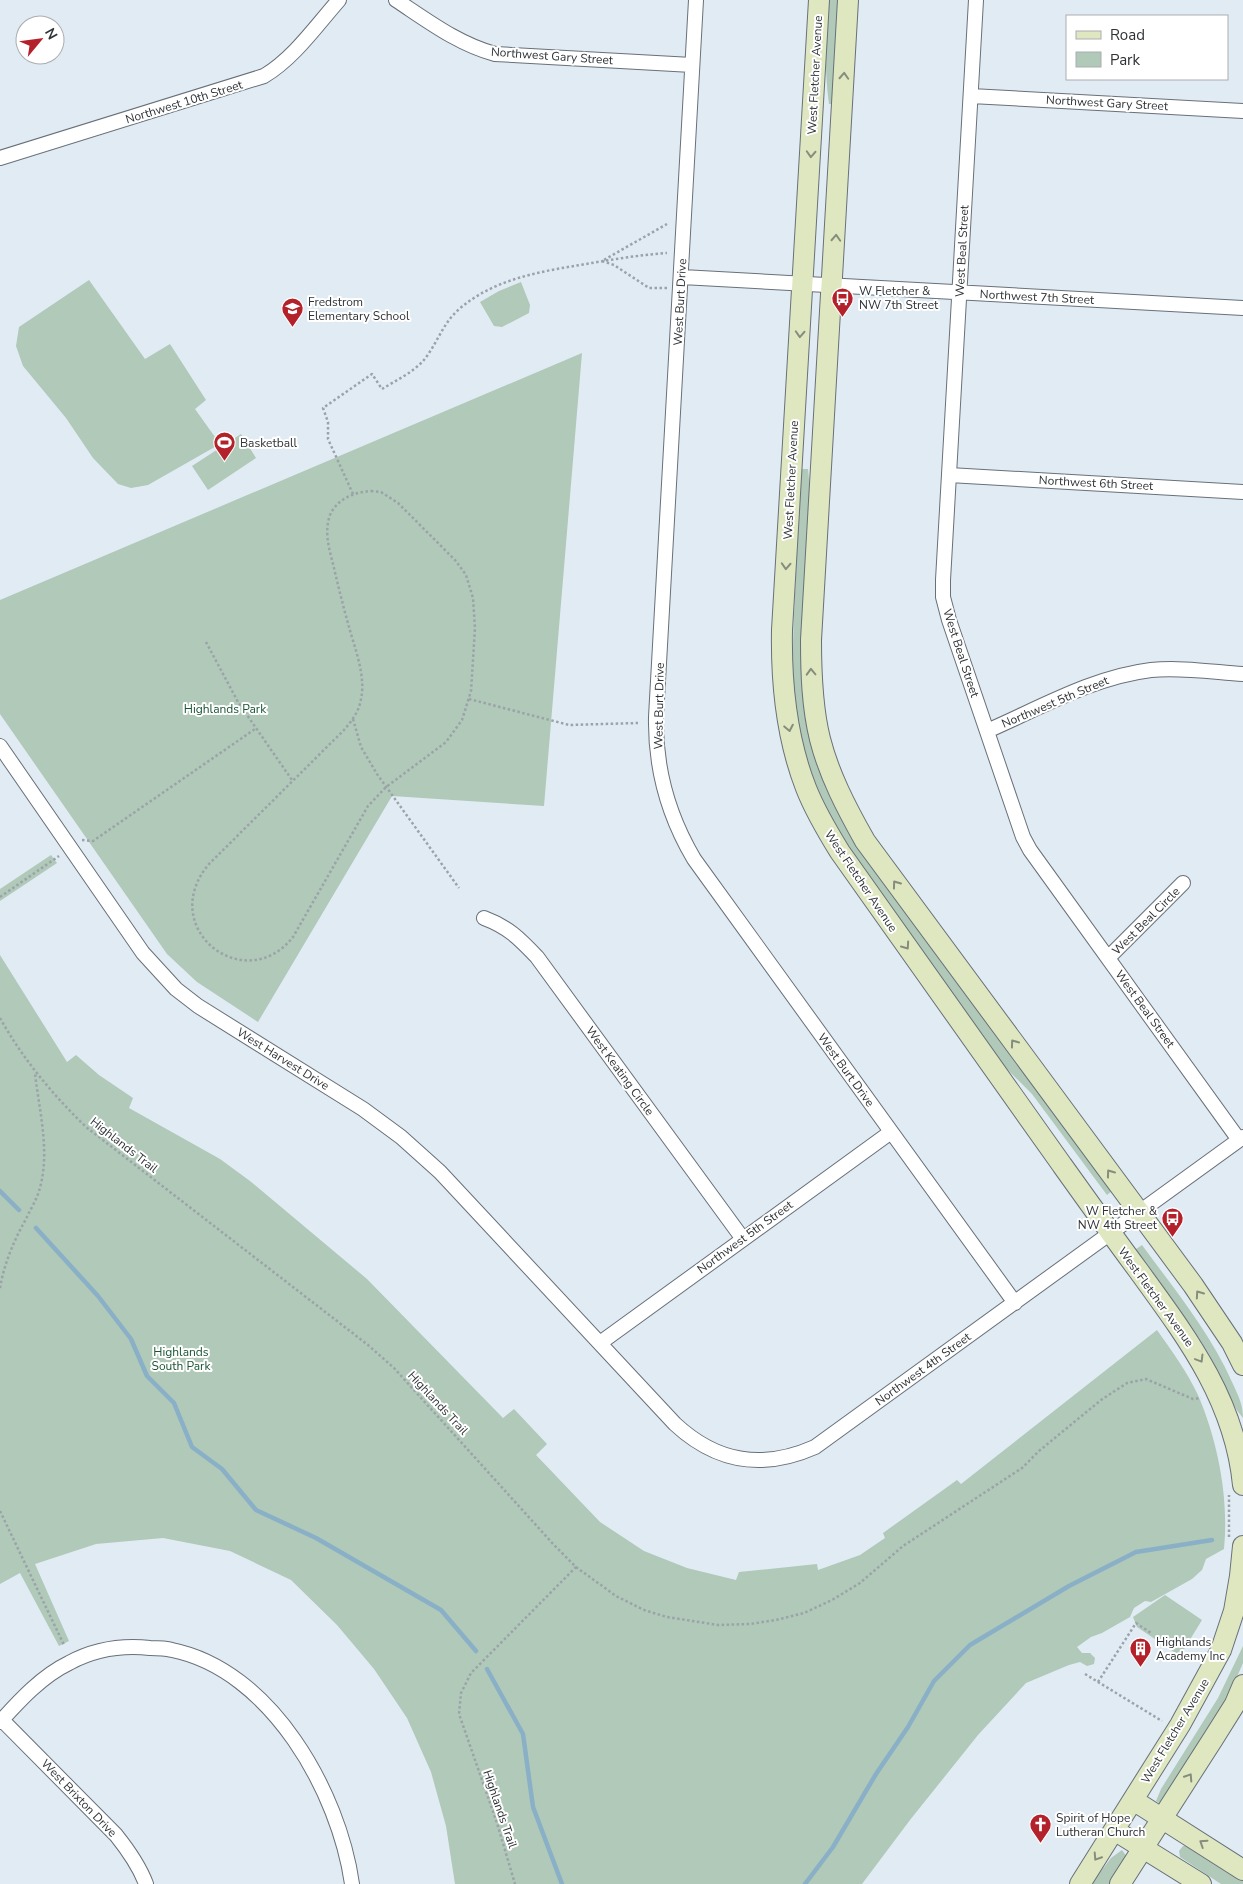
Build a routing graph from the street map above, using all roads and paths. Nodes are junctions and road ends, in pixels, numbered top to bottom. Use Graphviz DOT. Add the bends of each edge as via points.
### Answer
graph roads {
  1 [pos="339,0"];
  2 [pos="396,0"];
  3 [pos="696,0"];
  4 [pos="819,0"];
  5 [pos="848,0"];
  6 [pos="976,0"];
  7 [pos="692,65"];
  8 [pos="971,96"];
  9 [pos="1243,110"];
  10 [pos="0,158"];
  11 [pos="667,224"];
  12 [pos="683,255"];
  13 [pos="602,261"];
  14 [pos="682,278"];
  15 [pos="803,285"];
  16 [pos="833,287"];
  17 [pos="960,292"];
  18 [pos="681,293"];
  19 [pos="1243,308"];
  20 [pos="949,475"];
  21 [pos="1243,492"];
  22 [pos="353,494"];
  23 [pos="206,642"];
  24 [pos="1243,674"];
  25 [pos="469,699"];
  26 [pos="353,719"];
  27 [pos="638,723"];
  28 [pos="255,729"];
  29 [pos="987,731"];
  30 [pos="0,746"];
  31 [pos="292,780"];
  32 [pos="386,787"];
  33 [pos="71,848"];
  34 [pos="1183,883"];
  35 [pos="459,888"];
  36 [pos="0,897"];
  37 [pos="484,918"];
  38 [pos="1108,958"];
  39 [pos="0,1018"];
  40 [pos="35,1071"];
  41 [pos="891,1132"];
  42 [pos="1241,1138"];
  43 [pos="1139,1213"];
  44 [pos="1111,1234"];
  45 [pos="743,1239"];
  46 [pos="0,1288"];
  47 [pos="1015,1303"];
  48 [pos="600,1343"];
  49 [pos="1243,1364"];
  50 [pos="1216,1389"];
  51 [pos="1236,1486"];
  52 [pos="0,1511"];
  53 [pos="1239,1553"];
  54 [pos="576,1566"];
  55 [pos="1151,1633"];
  56 [pos="64,1645"];
  57 [pos="1085,1674"];
  58 [pos="1098,1682"];
  59 [pos="1243,1685"];
  60 [pos="1,1721"];
  61 [pos="1166,1723"];
  62 [pos="1133,1800"];
  63 [pos="1163,1818"];
  64 [pos="1114,1830"];
  65 [pos="1142,1848"];
  66 [pos="1243,1870"];
  67 [pos="146,1884"];
  68 [pos="352,1884"];
  69 [pos="515,1884"];
  70 [pos="1080,1884"];
  71 [pos="1120,1884"];
  72 [pos="1201,1884"];
  1 -- 10 [label="street, Northwest 10th Street" via="292,53 264,76"];
  2 -- 7 [label="street, Northwest Gary Street" via="456,39 495,54"];
  3 -- 7 [label="street, West Burt Drive"];
  4 -- 15 [label="main road, West Fletcher Avenue, one-way"];
  16 -- 5 [label="main road, West Fletcher Avenue, one-way"];
  6 -- 8 [label="street, West Beal Street"];
  7 -- 12 [label="street, West Burt Drive"];
  8 -- 9 [label="street, Northwest Gary Street"];
  8 -- 17 [label="street, West Beal Street"];
  11 -- 13 [label="path"];
  12 -- 13 [label="path" via="672,252"];
  12 -- 14 [label="street, West Burt Drive"];
  13 -- 18 [label="path" via="649,288"];
  13 -- 22 [label="path" via="511,280 476,297 450,319 414,369 382,389 372,374 323,408 328,422 328,439"];
  14 -- 15 [label="street, Northwest 7th Street"];
  14 -- 18 [label="street, West Burt Drive"];
  15 -- 16 [label="street, Northwest 7th Street"];
  15 -- 44 [label="main road, West Fletcher Avenue, one-way" via="782,666 789,728 806,787 840,852"];
  16 -- 17 [label="street, Northwest 7th Street"];
  43 -- 16 [label="main road, West Fletcher Avenue, one-way" via="865,841 843,800 824,749 814,706 811,640"];
  17 -- 19 [label="street, Northwest 7th Street"];
  17 -- 20 [label="street, West Beal Street"];
  18 -- 41 [label="street, West Burt Drive" via="656,717 657,750 669,808 694,859"];
  20 -- 21 [label="street, Northwest 6th Street"];
  20 -- 29 [label="street, West Beal Street" via="944,597"];
  22 -- 25 [label="path" via="381,492 398,503 466,575 473,598 475,628"];
  22 -- 26 [label="path" via="335,506 330,515 327,538 362,685 361,699"];
  23 -- 28 [label="path"];
  24 -- 29 [label="street, Northwest 5th Street" via="1164,670 1123,675 1099,682"];
  25 -- 27 [label="path" via="569,725"];
  25 -- 32 [label="path" via="462,720 446,742"];
  26 -- 31 [label="path"];
  26 -- 32 [label="path" via="361,747"];
  28 -- 31 [label="path"];
  28 -- 33 [label="path" via="93,841 83,839"];
  29 -- 38 [label="street, West Beal Street" via="1023,837"];
  30 -- 33 [label="street, West Harvest Drive"];
  31 -- 32 [label="path" via="209,864 195,885 192,910 196,925 221,954 256,960 287,944 363,814"];
  32 -- 35 [label="path"];
  33 -- 36 [label="path"];
  33 -- 48 [label="street, West Harvest Drive" via="143,953 176,989 363,1109 401,1137 440,1172"];
  34 -- 38 [label="street, West Beal Circle"];
  37 -- 45 [label="street, West Keating Circle" via="517,936 537,957"];
  38 -- 42 [label="street, West Beal Street"];
  39 -- 40 [label="path, Highlands Trail"];
  40 -- 46 [label="path" via="43,1137 42,1177"];
  40 -- 54 [label="path, Highlands Trail" via="86,1127 394,1368"];
  41 -- 45 [label="street, Northwest 5th Street"];
  41 -- 47 [label="street, West Burt Drive"];
  42 -- 43 [label="street, Northwest 4th Street"];
  43 -- 44 [label="street, Northwest 4th Street"];
  49 -- 43 [label="main road, West Fletcher Avenue, one-way" via="1213,1314"];
  44 -- 47 [label="street, Northwest 4th Street"];
  44 -- 50 [label="main road, West Fletcher Avenue, one-way" via="1188,1338"];
  45 -- 48 [label="street, Northwest 5th Street"];
  47 -- 48 [label="street, Northwest 4th Street" via="827,1439 780,1459 737,1459 702,1446 675,1424"];
  50 -- 51 [label="main road, West Fletcher Avenue" via="1237,1449"];
  50 -- 54 [label="path" via="1200,1399 1193,1399 1146,1379 1122,1386 1022,1468 903,1546 860,1583 804,1613 750,1624 718,1625 667,1617 616,1596"];
  51 -- 53 [label="path" via="1230,1514"];
  52 -- 56 [label="path"];
  53 -- 62 [label="main road, West Fletcher Avenue" via="1234,1611 1221,1650 1180,1725"];
  54 -- 69 [label="path, Highlands Trail" via="471,1673 461,1693 462,1725"];
  55 -- 58 [label="path" via="1136,1623"];
  57 -- 58 [label="path"];
  58 -- 61 [label="path"];
  63 -- 59 [label="main road, one-way" via="1235,1704"];
  60 -- 67 [label="street, West Brixton Drive" via="116,1835 130,1852"];
  60 -- 68 [label="street" via="46,1677 90,1654 123,1647 189,1654 243,1684 283,1726 302,1752 332,1808 342,1836"];
  62 -- 63 [label="main road"];
  62 -- 64 [label="main road, West Fletcher Avenue"];
  63 -- 65 [label="main road"];
  66 -- 63 [label="main road, one-way"];
  64 -- 65 [label="main road"];
  64 -- 70 [label="main road, West Fletcher Avenue, one-way"];
  65 -- 71 [label="main road"];
  65 -- 72 [label="main road"];
}
